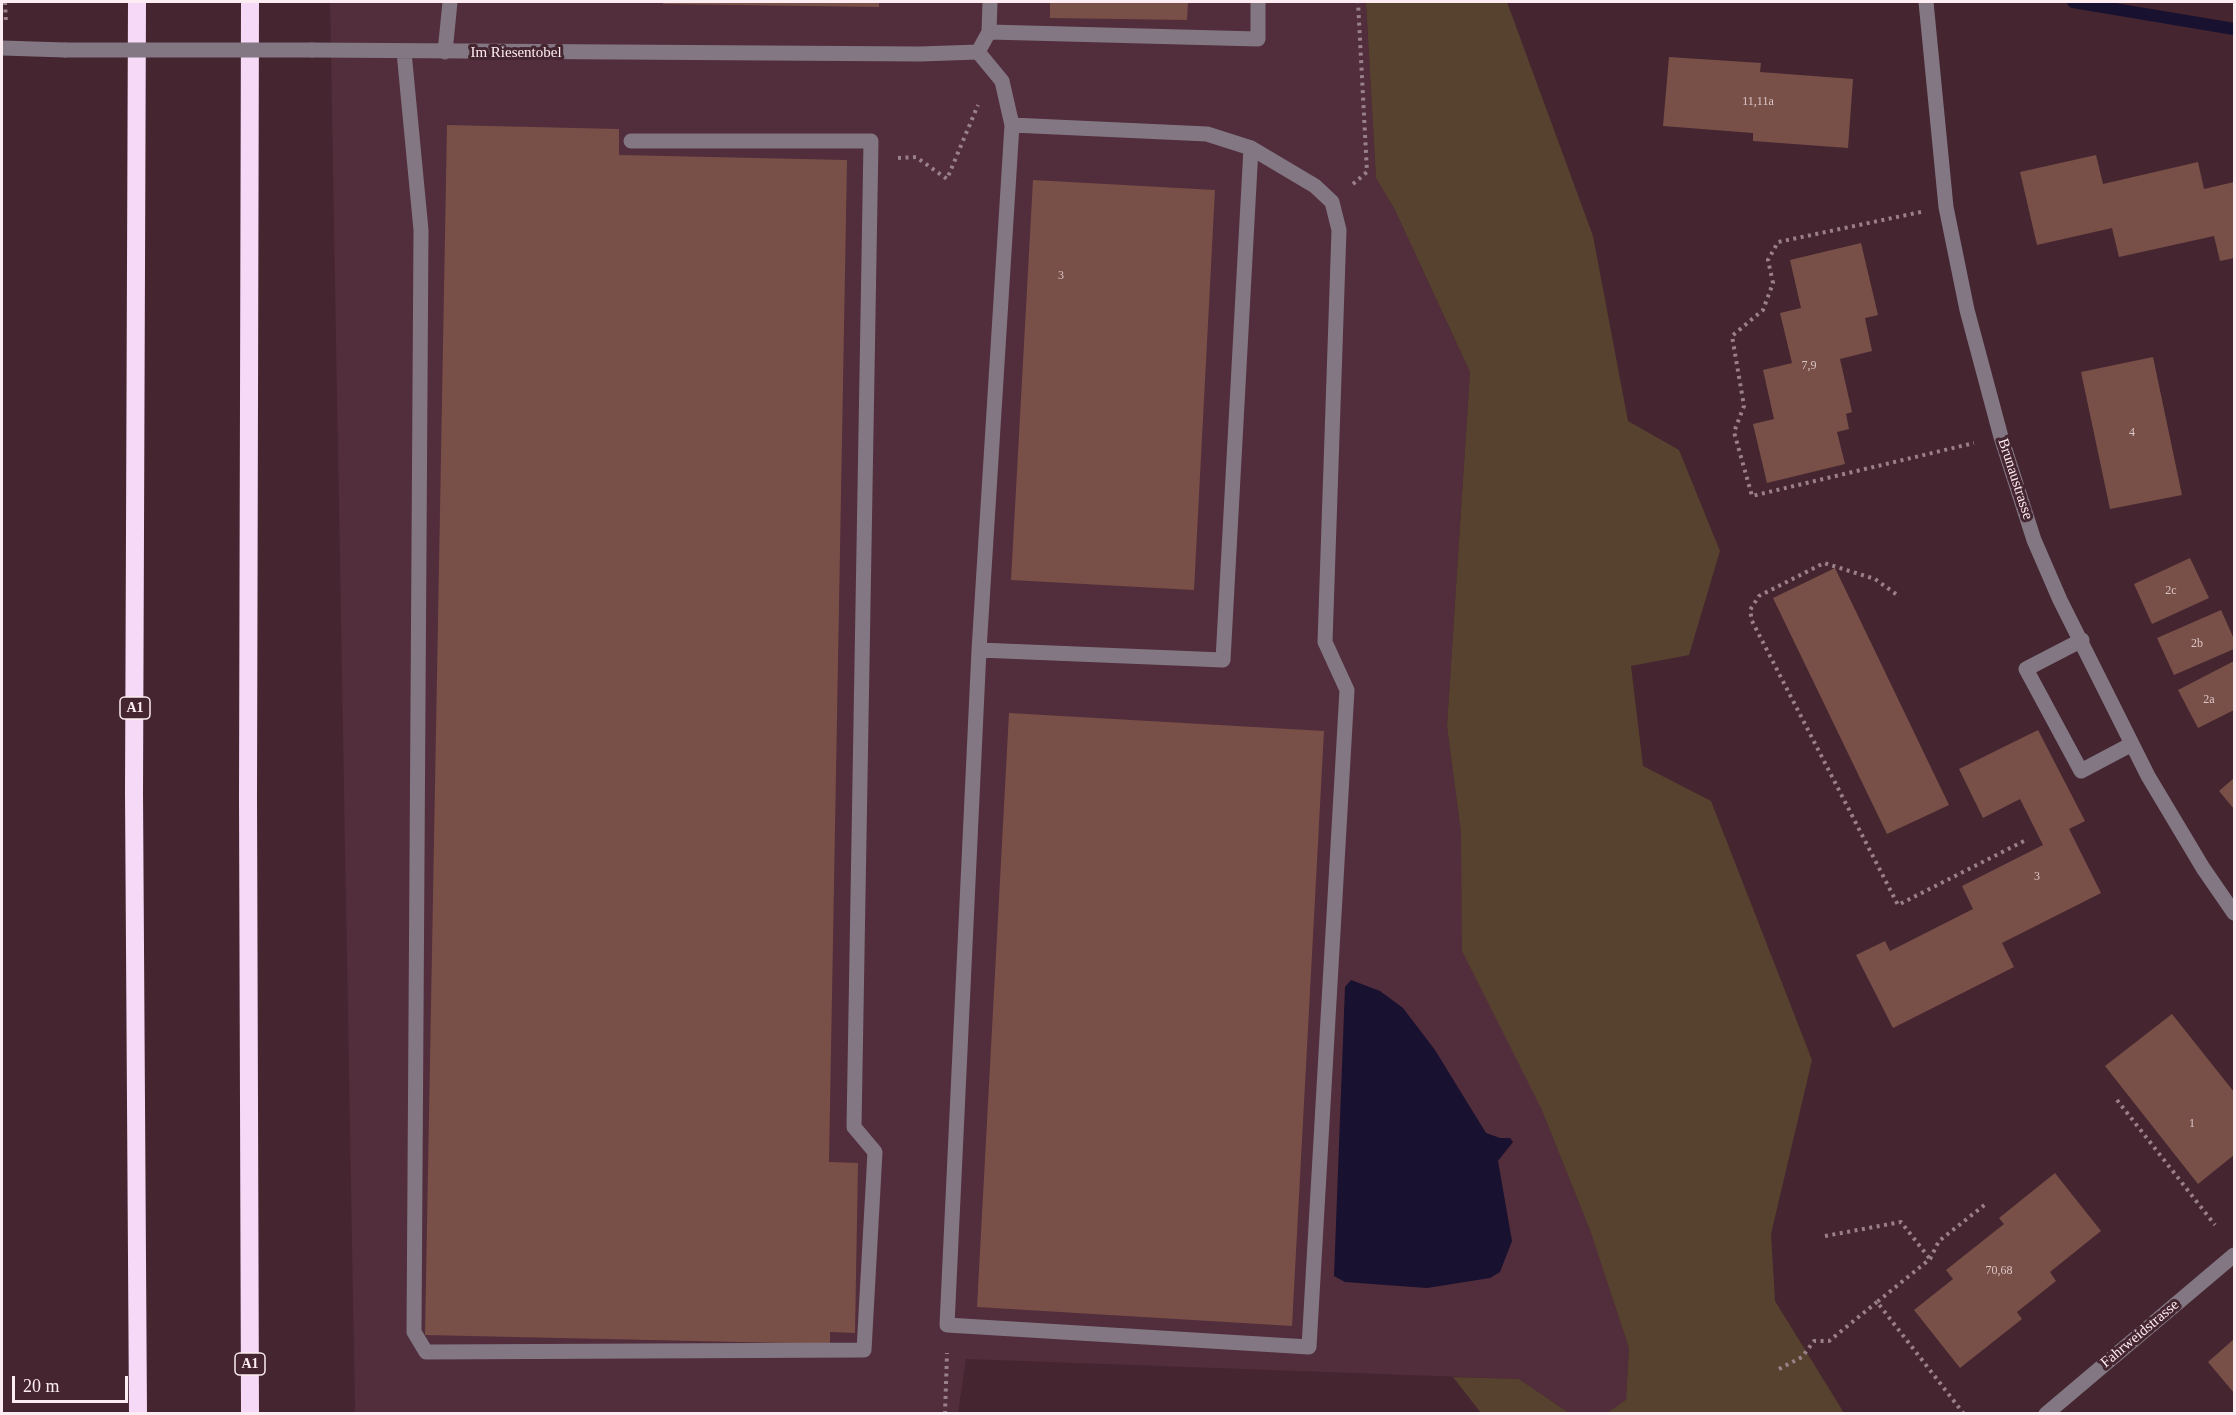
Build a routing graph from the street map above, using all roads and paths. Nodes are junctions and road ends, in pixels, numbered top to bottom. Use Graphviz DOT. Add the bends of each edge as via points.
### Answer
graph roads {
  1 [pos="137,2"];
  2 [pos="250,2"];
  3 [pos="450,2"];
  4 [pos="990,2"];
  5 [pos="1258,2"];
  6 [pos="1358,2"];
  7 [pos="1926,8"];
  8 [pos="989,32"];
  9 [pos="2,48"];
  10 [pos="404,52"];
  11 [pos="445,52"];
  12 [pos="978,52"];
  13 [pos="1002,81"];
  14 [pos="1012,125"];
  15 [pos="631,141"];
  16 [pos="1251,148"];
  17 [pos="870,159"];
  18 [pos="1332,202"];
  19 [pos="1946,207"];
  20 [pos="2001,437"];
  21 [pos="1896,594"];
  22 [pos="2082,640"];
  23 [pos="979,650"];
  24 [pos="2132,744"];
  25 [pos="2028,839"];
  26 [pos="2235,913"];
  27 [pos="2117,1100"];
  28 [pos="1987,1203"];
  29 [pos="2215,1225"];
  30 [pos="1825,1236"];
  31 [pos="2235,1255"];
  32 [pos="1930,1259"];
  33 [pos="1877,1302"];
  34 [pos="947,1325"];
  35 [pos="1779,1369"];
  36 [pos="138,1413"];
  37 [pos="250,1413"];
  38 [pos="945,1413"];
  39 [pos="1964,1413"];
  40 [pos="2046,1413"];
  1 -- 36 [label="highway, A1" via="134,792"];
  2 -- 37 [label="highway, A1"];
  3 -- 11 [label="street"];
  4 -- 8 [label="street"];
  5 -- 8 [label="street" via="1258,39"];
  6 -- 18 [label="path" via="1367,172"];
  7 -- 19 [label="street, Brunaustrasse"];
  8 -- 12 [label="street"];
  9 -- 10 [label="street, Im Riesentobel, bridge"];
  10 -- 11 [label="street, Im Riesentobel"];
  10 -- 17 [label="street" via="421,230 414,1332 426,1352 864,1350 874,1152 854,1127"];
  11 -- 12 [label="street, Im Riesentobel"];
  12 -- 13 [label="street"];
  13 -- 14 [label="street"];
  13 -- 17 [label="path" via="976,106 947,179 916,157"];
  14 -- 16 [label="street" via="1207,134"];
  14 -- 23 [label="street"];
  15 -- 17 [label="street" via="871,141"];
  16 -- 18 [label="street" via="1315,186"];
  16 -- 23 [label="street" via="1223,660"];
  18 -- 34 [label="street" via="1339,230 1325,642 1347,690 1309,1347"];
  19 -- 20 [label="street, Brunaustrasse" via="1967,310"];
  19 -- 20 [label="path" via="1778,242 1768,260 1773,283 1762,310 1732,336 1744,406 1734,432 1752,496"];
  20 -- 22 [label="street, Brunaustrasse" via="2034,540"];
  21 -- 25 [label="path" via="1875,579 1824,563 1759,596 1750,610 1752,621 1898,905"];
  22 -- 24 [label="street, Brunaustrasse"];
  22 -- 24 [label="street" via="2026,669 2081,771"];
  23 -- 34 [label="street"];
  24 -- 26 [label="street, Brunaustrasse" via="2204,868"];
  27 -- 29 [label="path"];
  28 -- 32 [label="path" via="1939,1241"];
  30 -- 32 [label="path" via="1901,1222"];
  31 -- 40 [label="street, Fahrweidstrasse"];
  32 -- 33 [label="path"];
  33 -- 35 [label="path" via="1830,1341 1814,1341 1802,1357"];
  33 -- 39 [label="path"];
  34 -- 38 [label="path"];
}
